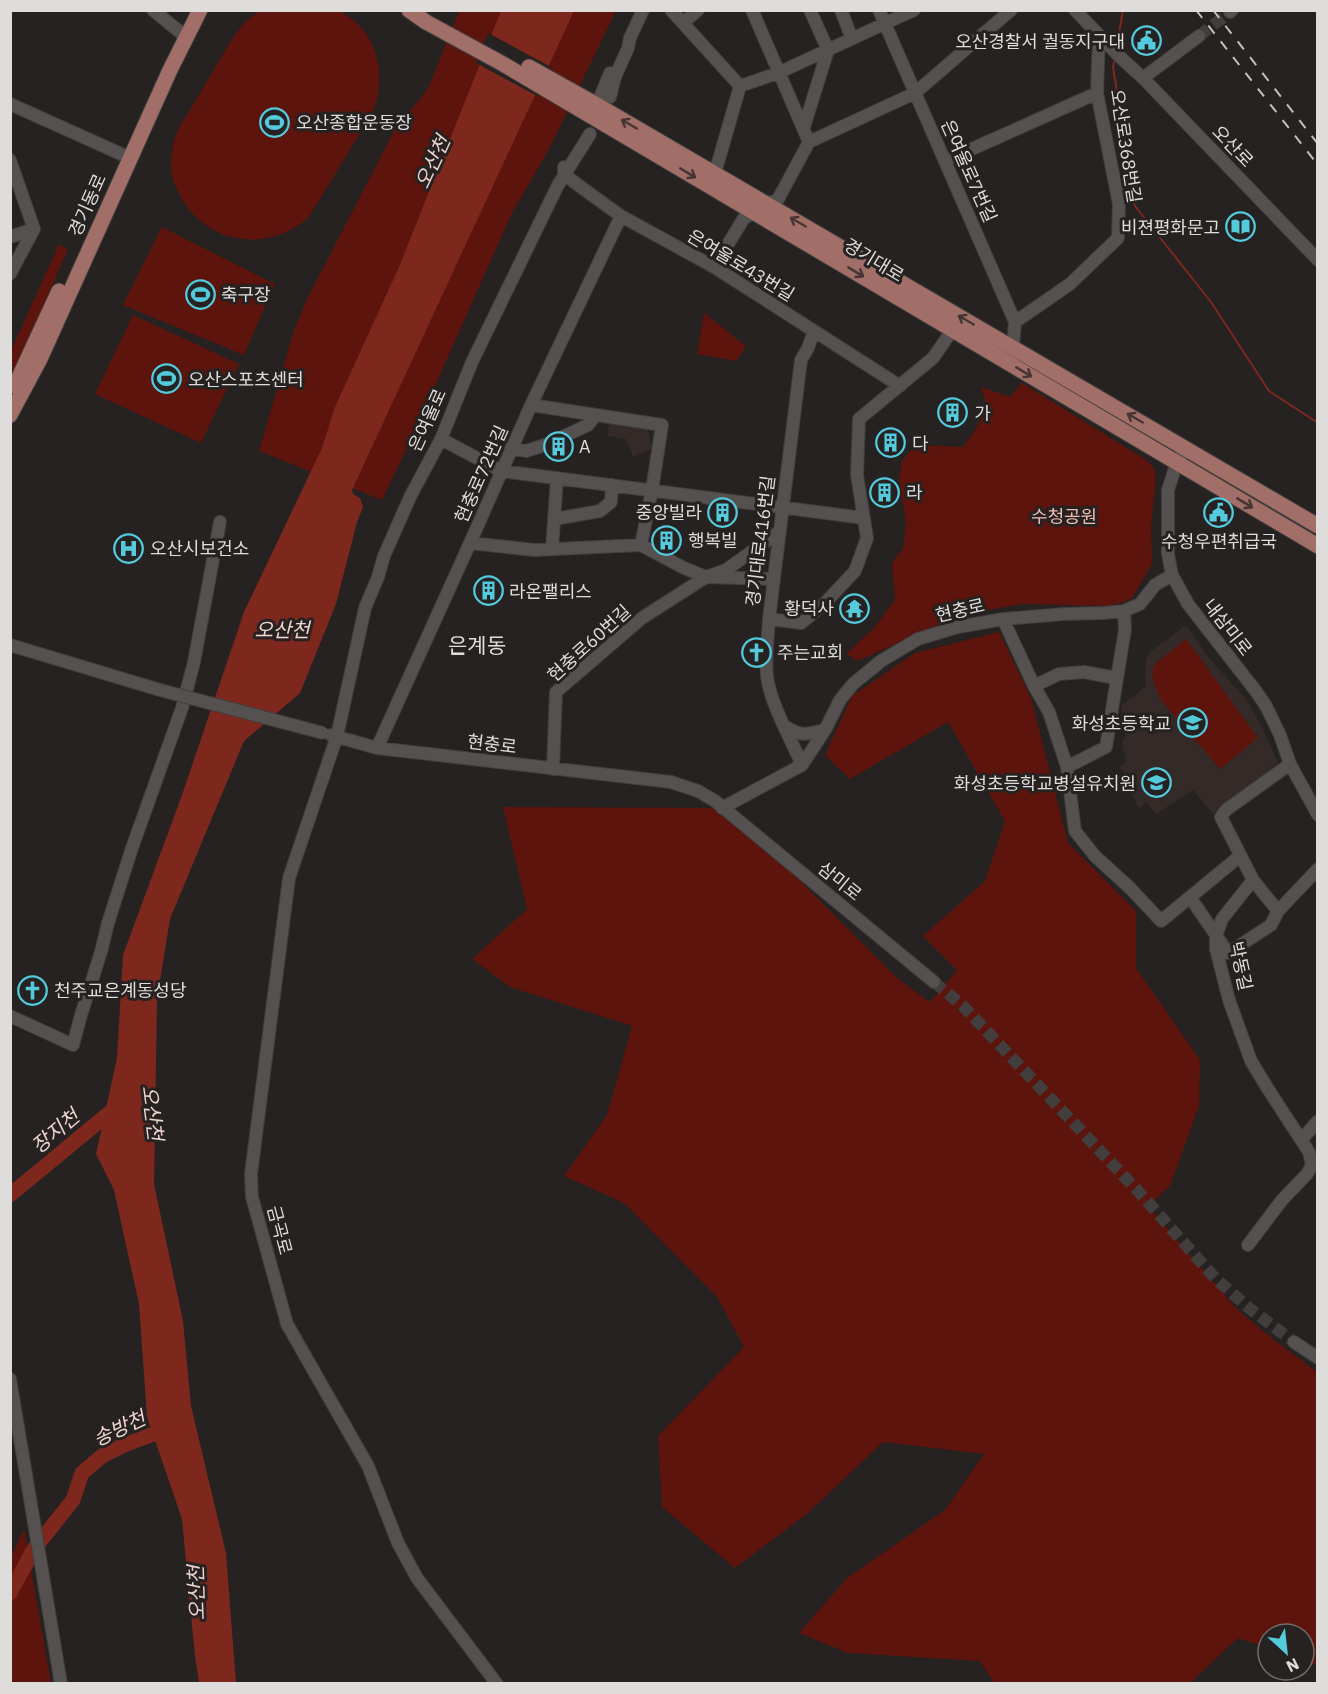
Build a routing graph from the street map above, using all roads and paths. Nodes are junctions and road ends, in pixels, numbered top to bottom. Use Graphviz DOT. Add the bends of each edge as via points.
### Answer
graph roads {
  1 [pos="153,10"];
  2 [pos="189,10"];
  3 [pos="200,10"];
  4 [pos="409,10"];
  5 [pos="643,10"];
  6 [pos="671,10"];
  7 [pos="698,10"];
  8 [pos="752,10"];
  9 [pos="810,10"];
  10 [pos="841,10"];
  11 [pos="879,10"];
  12 [pos="914,10"];
  13 [pos="1011,10"];
  14 [pos="1075,10"];
  15 [pos="428,16"];
  16 [pos="683,23"];
  17 [pos="885,24"];
  18 [pos="182,34"];
  19 [pos="1199,36"];
  20 [pos="630,38"];
  21 [pos="1102,38"];
  22 [pos="852,39"];
  23 [pos="828,50"];
  24 [pos="778,73"];
  25 [pos="1143,78"];
  26 [pos="740,86"];
  27 [pos="915,93"];
  28 [pos="1097,93"];
  29 [pos="610,97"];
  30 [pos="10,104"];
  31 [pos="590,108"];
  32 [pos="804,127"];
  33 [pos="590,135"];
  34 [pos="809,142"];
  35 [pos="125,157"];
  36 [pos="10,160"];
  37 [pos="945,161"];
  38 [pos="564,174"];
  39 [pos="715,174"];
  40 [pos="760,208"];
  41 [pos="621,216"];
  42 [pos="34,229"];
  43 [pos="10,237"];
  44 [pos="1317,260"];
  45 [pos="714,267"];
  46 [pos="10,274"];
  47 [pos="1015,322"];
  48 [pos="953,329"];
  49 [pos="814,331"];
  50 [pos="1013,347"];
  51 [pos="900,386"];
  52 [pos="10,394"];
  53 [pos="531,405"];
  54 [pos="10,415"];
  55 [pos="596,415"];
  56 [pos="441,439"];
  57 [pos="1185,447"];
  58 [pos="511,448"];
  59 [pos="1177,462"];
  60 [pos="501,471"];
  61 [pos="558,478"];
  62 [pos="612,485"];
  63 [pos="652,490"];
  64 [pos="782,507"];
  65 [pos="864,518"];
  66 [pos="554,519"];
  67 [pos="220,522"];
  68 [pos="1317,526"];
  69 [pos="779,532"];
  70 [pos="470,543"];
  71 [pos="641,545"];
  72 [pos="1317,546"];
  73 [pos="552,549"];
  74 [pos="1172,575"];
  75 [pos="706,577"];
  76 [pos="773,579"];
  77 [pos="1124,611"];
  78 [pos="769,619"];
  79 [pos="1003,619"];
  80 [pos="10,645"];
  81 [pos="1116,678"];
  82 [pos="1034,686"];
  83 [pos="786,727"];
  84 [pos="825,730"];
  85 [pos="337,736"];
  86 [pos="377,748"];
  87 [pos="1290,764"];
  88 [pos="802,765"];
  89 [pos="1067,767"];
  90 [pos="553,769"];
  91 [pos="723,808"];
  92 [pos="1317,815"];
  93 [pos="1240,856"];
  94 [pos="1317,869"];
  95 [pos="1253,880"];
  96 [pos="1190,897"];
  97 [pos="1278,911"];
  98 [pos="1216,936"];
  99 [pos="934,982"];
  100 [pos="10,1017"];
  101 [pos="1317,1121"];
  102 [pos="1302,1139"];
  103 [pos="1248,1245"];
  104 [pos="1294,1342"];
  105 [pos="1317,1358"];
  106 [pos="10,1379"];
  107 [pos="61,1683"];
  108 [pos="497,1683"];
  1 -- 18 [label="street"];
  2 -- 18 [label="main road, 경기동로"];
  3 -- 18 [label="main road, 경기동로"];
  4 -- 15 [label="main road, 경기대로"];
  5 -- 20 [label="street"];
  6 -- 16 [label="street"];
  7 -- 16 [label="street"];
  8 -- 24 [label="street"];
  9 -- 23 [label="street"];
  10 -- 22 [label="street"];
  11 -- 17 [label="street, 은여울로7번길"];
  12 -- 17 [label="street"];
  13 -- 27 [label="street"];
  14 -- 21 [label="street"];
  15 -- 31 [label="main road, 경기대로"];
  16 -- 26 [label="street"];
  17 -- 22 [label="street"];
  17 -- 27 [label="street, 은여울로7번길"];
  18 -- 35 [label="main road, 경기동로"];
  19 -- 25 [label="street"];
  20 -- 29 [label="street"];
  20 -- 31 [label="street" via="621,47"];
  21 -- 25 [label="street, 오산로"];
  21 -- 28 [label="street, 오산로368번길"];
  22 -- 23 [label="street"];
  23 -- 24 [label="street"];
  23 -- 32 [label="street"];
  24 -- 26 [label="street"];
  24 -- 32 [label="street"];
  25 -- 44 [label="street, 오산로"];
  26 -- 39 [label="street"];
  27 -- 34 [label="street"];
  27 -- 37 [label="street, 은여울로7번길"];
  28 -- 37 [label="street"];
  28 -- 47 [label="street, 오산로368번길" via="1119,204 1118,238 1070,284"];
  30 -- 35 [label="street"];
  31 -- 38 [label="street" via="564,165"];
  39 -- 31 [label="main road, 경기대로, one-way"];
  31 -- 40 [label="main road, 경기대로, one-way"];
  32 -- 34 [label="street"];
  33 -- 38 [label="street, 은여울로"];
  34 -- 40 [label="street" via="777,201"];
  35 -- 52 [label="main road, 경기동로"];
  35 -- 54 [label="main road, 경기동로" via="40,359"];
  36 -- 42 [label="street"];
  37 -- 47 [label="street, 은여울로7번길"];
  38 -- 41 [label="street, 은여울로43번길"];
  38 -- 56 [label="street, 은여울로" via="472,362"];
  39 -- 40 [label="main road, 경기대로"];
  40 -- 45 [label="street" via="744,218"];
  40 -- 48 [label="main road, 경기대로, one-way"];
  50 -- 40 [label="main road, 경기대로, one-way"];
  41 -- 45 [label="street, 은여울로43번길"];
  41 -- 53 [label="street, 현충로72번길"];
  42 -- 43 [label="street"];
  42 -- 46 [label="street"];
  45 -- 49 [label="street, 은여울로43번길"];
  47 -- 50 [label="street, 은여울로7번길"];
  48 -- 51 [label="street, 경기대로416번길" via="933,358"];
  48 -- 59 [label="main road, 경기대로, one-way"];
  49 -- 51 [label="street, 은여울로43번길"];
  49 -- 64 [label="street, 경기대로416번길" via="801,360"];
  57 -- 50 [label="main road, 경기대로, one-way"];
  51 -- 65 [label="street, 경기대로416번길" via="860,419 857,475"];
  53 -- 55 [label="street"];
  53 -- 58 [label="street, 현충로72번길"];
  55 -- 58 [label="street" via="588,425 545,445 526,451"];
  55 -- 63 [label="street" via="662,425"];
  56 -- 60 [label="street"];
  56 -- 85 [label="street, 은여울로" via="384,556 366,608"];
  57 -- 59 [label="street, 내삼미로"];
  57 -- 68 [label="main road, 경기대로"];
  58 -- 60 [label="street, 현충로72번길"];
  59 -- 72 [label="main road, 경기대로, one-way"];
  59 -- 74 [label="street, 내삼미로" via="1168,489 1168,554"];
  60 -- 61 [label="street"];
  60 -- 70 [label="street, 현충로72번길"];
  61 -- 62 [label="street"];
  61 -- 66 [label="street"];
  62 -- 63 [label="street"];
  62 -- 66 [label="street" via="610,502 600,511"];
  63 -- 64 [label="street"];
  63 -- 71 [label="street"];
  64 -- 65 [label="street"];
  64 -- 69 [label="street, 경기대로416번길"];
  65 -- 78 [label="street, 경기대로416번길" via="867,538 855,571 825,604 801,623"];
  66 -- 73 [label="street"];
  67 -- 100 [label="street" via="182,708 118,891 73,1045"];
  69 -- 75 [label="street, 현충로60번길" via="726,570"];
  69 -- 76 [label="street, 경기대로416번길"];
  70 -- 73 [label="street"];
  70 -- 86 [label="street, 현충로72번길"];
  71 -- 73 [label="street"];
  71 -- 75 [label="street"];
  74 -- 77 [label="street" via="1155,585 1140,604"];
  74 -- 87 [label="street, 내삼미로" via="1188,604 1266,706"];
  75 -- 76 [label="street"];
  75 -- 90 [label="street, 현충로60번길" via="642,618 556,692"];
  76 -- 78 [label="street, 경기대로416번길"];
  77 -- 79 [label="street, 현충로"];
  77 -- 81 [label="street" via="1125,629"];
  78 -- 83 [label="street" via="768,678"];
  79 -- 82 [label="street"];
  79 -- 84 [label="street, 현충로" via="918,639 880,661 840,700"];
  80 -- 85 [label="street, 현충로, bridge" via="160,690"];
  81 -- 82 [label="street" via="1084,672 1059,674"];
  81 -- 89 [label="street" via="1106,747"];
  82 -- 89 [label="street" via="1049,712"];
  83 -- 84 [label="street" via="797,734"];
  83 -- 88 [label="street"];
  84 -- 88 [label="street, 현충로"];
  85 -- 86 [label="street, 현충로"];
  85 -- 108 [label="street, 금곡로" via="289,878 250,1174 252,1197 287,1324 368,1466 398,1543 417,1578"];
  86 -- 90 [label="street, 현충로"];
  87 -- 92 [label="street, 내삼미로"];
  87 -- 93 [label="street" via="1221,817"];
  88 -- 91 [label="street"];
  89 -- 96 [label="street" via="1075,831 1095,856 1161,921"];
  90 -- 91 [label="street, 현충로" via="671,782 698,791"];
  91 -- 99 [label="street, 삼미로"];
  93 -- 95 [label="street"];
  93 -- 96 [label="street"];
  94 -- 97 [label="street"];
  95 -- 97 [label="street"];
  95 -- 98 [label="street, 박동길" via="1222,919"];
  96 -- 98 [label="street"];
  97 -- 98 [label="street" via="1271,925 1228,954"];
  98 -- 102 [label="street, 박동길" via="1218,959 1244,1046"];
  101 -- 102 [label="street"];
  102 -- 103 [label="street, 박동길" via="1312,1166"];
  104 -- 105 [label="street"];
  106 -- 107 [label="street"];
}
